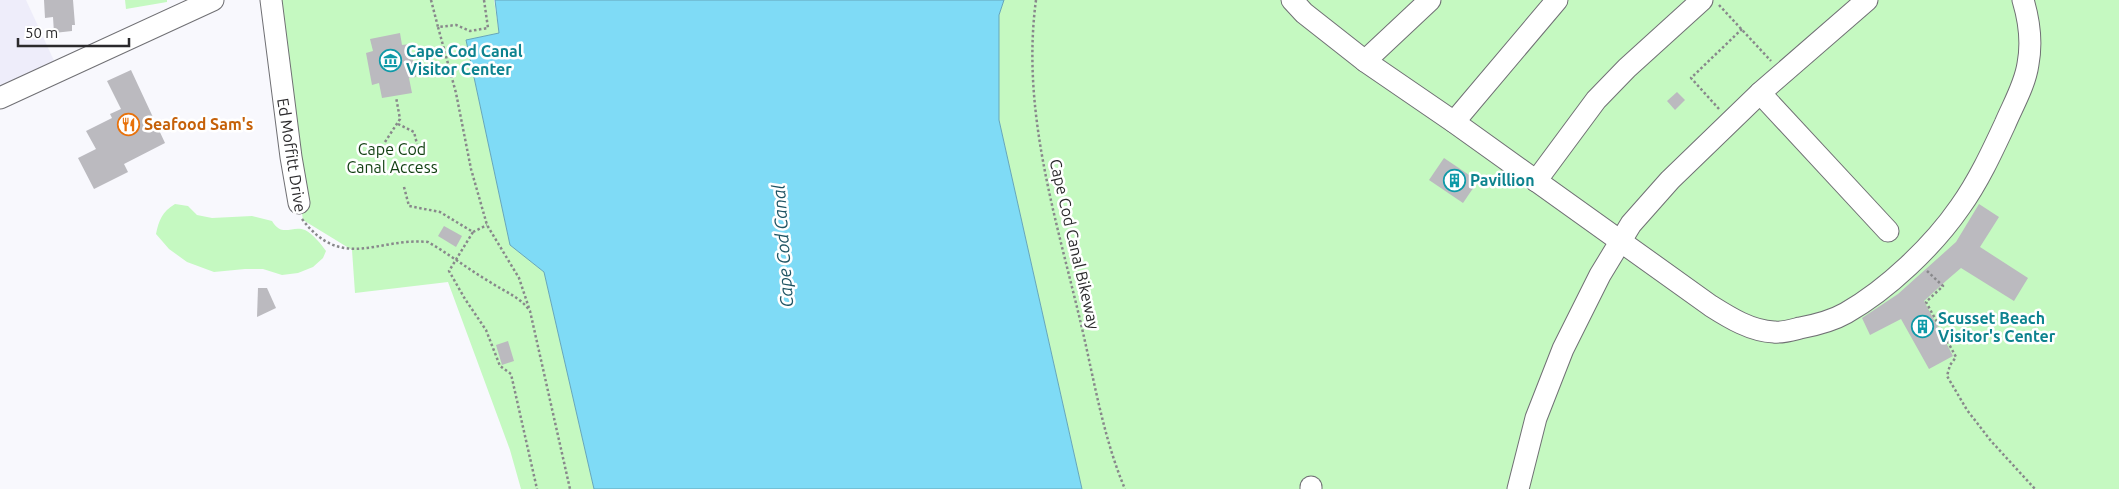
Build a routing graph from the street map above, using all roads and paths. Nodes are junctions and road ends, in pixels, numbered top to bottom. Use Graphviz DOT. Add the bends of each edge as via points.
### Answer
graph roads {
  1 [pos="213,0"];
  2 [pos="271,0"];
  3 [pos="430,0"];
  4 [pos="484,0"];
  5 [pos="1036,0"];
  6 [pos="1430,0"];
  7 [pos="1557,0"];
  8 [pos="1702,0"];
  9 [pos="1714,0"];
  10 [pos="1867,0"];
  11 [pos="2023,0"];
  12 [pos="1293,1"];
  13 [pos="438,27"];
  14 [pos="1742,29"];
  15 [pos="1365,61"];
  16 [pos="1782,73"];
  17 [pos="1760,93"];
  18 [pos="396,97"];
  19 [pos="0,98"];
  20 [pos="1731,121"];
  21 [pos="1454,122"];
  22 [pos="398,124"];
  23 [pos="385,142"];
  24 [pos="417,144"];
  25 [pos="1536,181"];
  26 [pos="404,187"];
  27 [pos="298,203"];
  28 [pos="487,225"];
  29 [pos="1888,231"];
  30 [pos="473,232"];
  31 [pos="1620,241"];
  32 [pos="1915,258"];
  33 [pos="456,260"];
  34 [pos="530,311"];
  35 [pos="536,489"];
  36 [pos="570,489"];
  37 [pos="1125,489"];
  38 [pos="1518,489"];
  39 [pos="2035,489"];
  1 -- 19 [label="street"];
  2 -- 27 [label="street, Ed Moffitt Drive"];
  3 -- 13 [label="path"];
  4 -- 13 [label="path" via="488,28 470,31 456,25"];
  5 -- 37 [label="path, Cape Cod Canal Bikeway" via="1032,87 1039,138 1108,436"];
  6 -- 15 [label="street"];
  7 -- 21 [label="street"];
  8 -- 25 [label="street" via="1596,100"];
  9 -- 14 [label="path"];
  10 -- 16 [label="street"];
  11 -- 32 [label="street" via="2030,52 2020,89 1969,193 1943,229"];
  12 -- 15 [label="street"];
  13 -- 28 [label="path"];
  14 -- 16 [label="path"];
  14 -- 20 [label="path" via="1691,78"];
  15 -- 21 [label="street"];
  16 -- 17 [label="street"];
  17 -- 20 [label="street"];
  17 -- 29 [label="street"];
  18 -- 22 [label="path"];
  20 -- 31 [label="street" via="1656,195"];
  21 -- 25 [label="street"];
  22 -- 23 [label="path"];
  22 -- 24 [label="path" via="414,132"];
  25 -- 31 [label="street"];
  26 -- 30 [label="path" via="409,206 440,212"];
  27 -- 33 [label="path, Ed Moffitt Drive" via="302,220 310,228 320,237 345,249 428,242"];
  28 -- 30 [label="path"];
  28 -- 34 [label="path" via="519,278"];
  30 -- 33 [label="path"];
  31 -- 32 [label="street" via="1728,316 1775,333 1830,321 1846,313"];
  31 -- 38 [label="street" via="1580,312 1553,373 1536,418"];
  32 -- 39 [label="path" via="1943,286 1926,302 1956,357 1947,376 1979,426"];
  33 -- 34 [label="path, Ed Moffitt Drive" via="516,296"];
  33 -- 35 [label="path" via="449,271 486,330 500,366 511,374"];
  34 -- 36 [label="path"];
}
